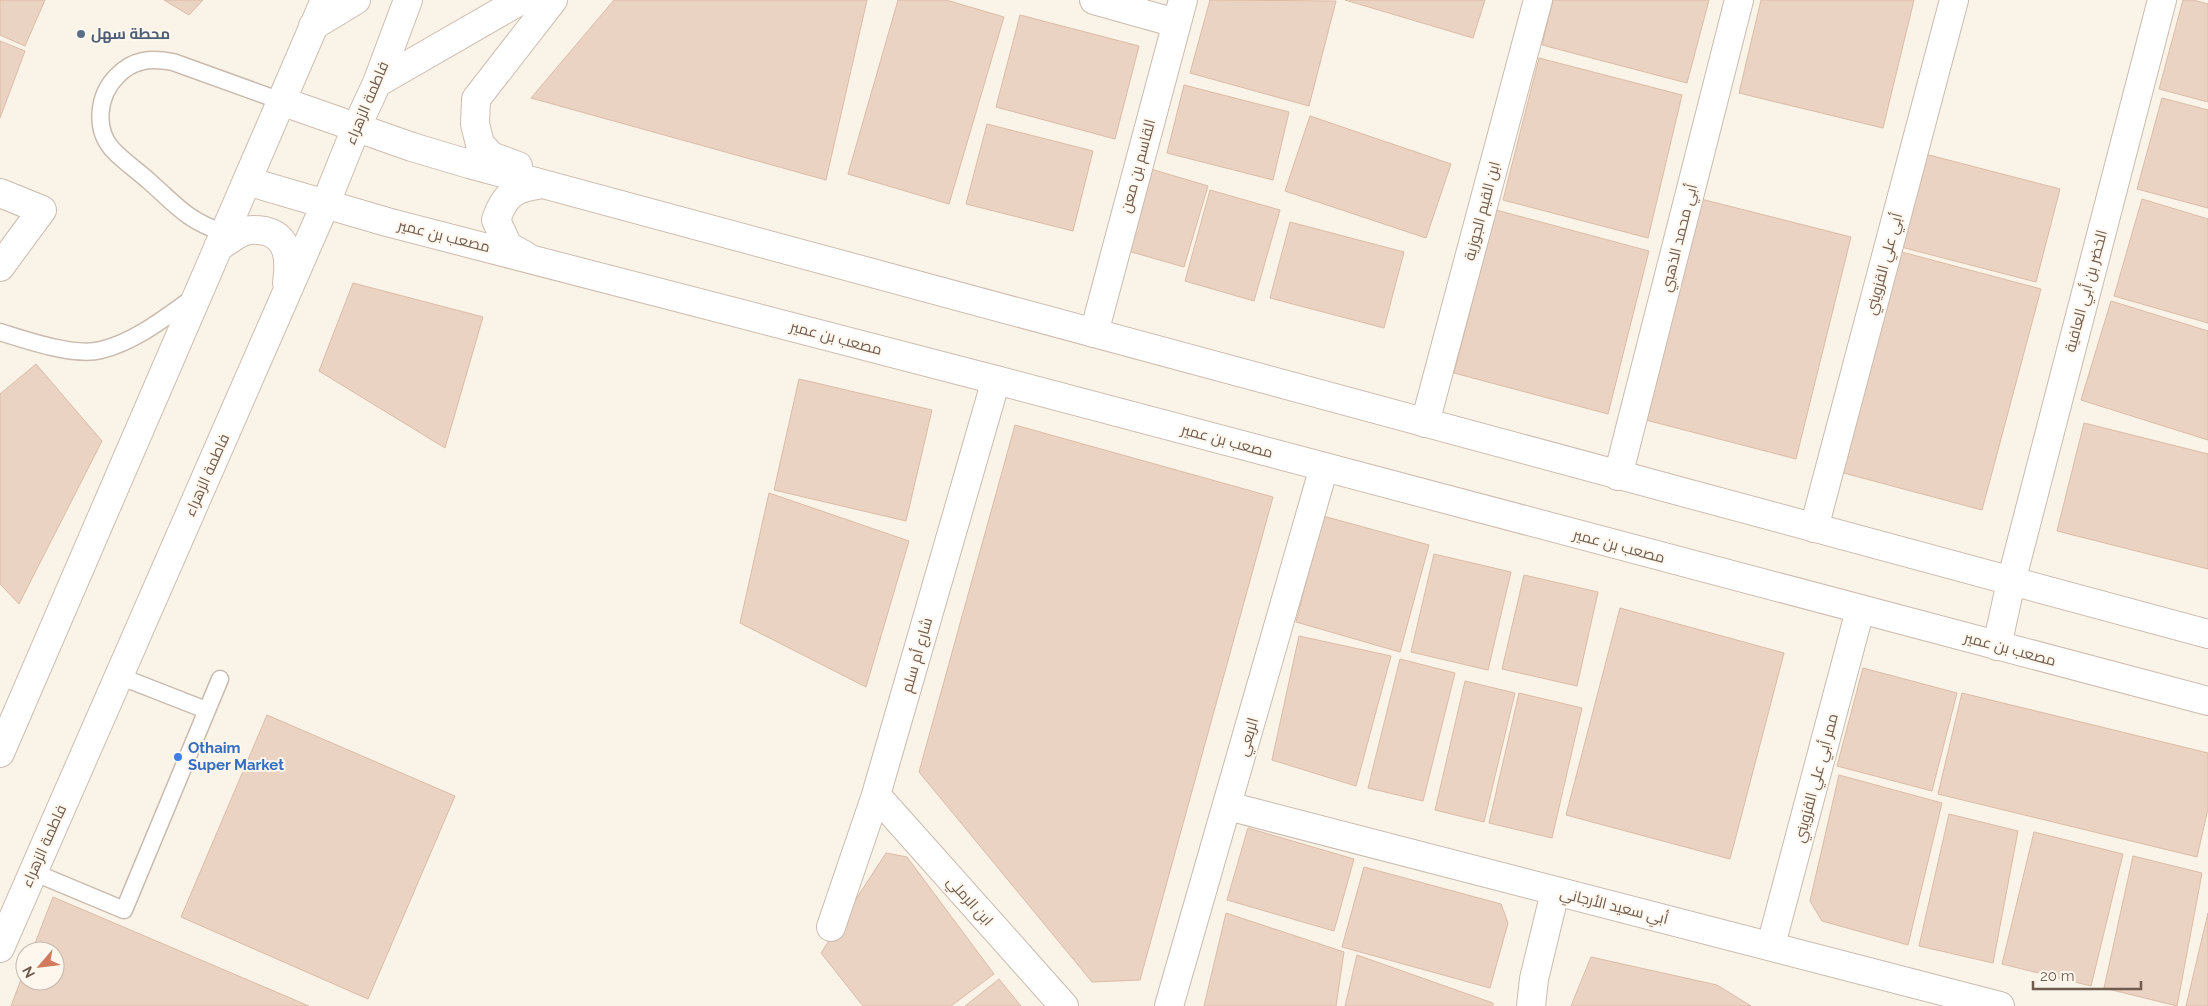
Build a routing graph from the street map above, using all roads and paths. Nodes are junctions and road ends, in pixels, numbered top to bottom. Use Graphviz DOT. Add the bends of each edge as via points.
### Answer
graph roads {
  1 [pos="325,0"];
  2 [pos="356,0"];
  3 [pos="408,0"];
  4 [pos="521,0"];
  5 [pos="553,0"];
  6 [pos="1094,0"];
  7 [pos="1538,0"];
  8 [pos="1739,0"];
  9 [pos="1954,0"];
  10 [pos="2162,0"];
  11 [pos="1179,11"];
  12 [pos="313,26"];
  13 [pos="377,83"];
  14 [pos="281,101"];
  15 [pos="356,128"];
  16 [pos="247,182"];
  17 [pos="543,184"];
  18 [pos="0,193"];
  19 [pos="614,204"];
  20 [pos="325,205"];
  21 [pos="221,240"];
  22 [pos="529,258"];
  23 [pos="0,267"];
  24 [pos="286,294"];
  25 [pos="198,295"];
  26 [pos="0,332"];
  27 [pos="1094,333"];
  28 [pos="996,380"];
  29 [pos="1425,423"];
  30 [pos="1324,467"];
  31 [pos="1618,476"];
  32 [pos="1814,528"];
  33 [pos="2011,582"];
  34 [pos="1860,610"];
  35 [pos="2208,634"];
  36 [pos="1997,646"];
  37 [pos="119,676"];
  38 [pos="220,679"];
  39 [pos="2208,701"];
  40 [pos="206,710"];
  41 [pos="0,753"];
  42 [pos="876,795"];
  43 [pos="1228,806"];
  44 [pos="33,872"];
  45 [pos="1555,892"];
  46 [pos="831,928"];
  47 [pos="1771,945"];
  48 [pos="0,948"];
  49 [pos="1945,999"];
  50 [pos="1064,1006"];
  51 [pos="1169,1006"];
  52 [pos="1531,1006"];
  53 [pos="2000,1006"];
  1 -- 12 [label="street"];
  2 -- 12 [label="street"];
  3 -- 13 [label="street, فاطمة الزهراء"];
  4 -- 13 [label="street"];
  5 -- 19 [label="street" via="476,99 475,124 480,144 492,156"];
  6 -- 11 [label="street"];
  7 -- 29 [label="street, ابن القيم الجوزية"];
  8 -- 31 [label="street, أبي محمد الذهبي"];
  9 -- 32 [label="street, أبي علي القزويني"];
  10 -- 33 [label="street, الخضر بن أبي العافية"];
  11 -- 27 [label="street, القاسم بن معن"];
  12 -- 14 [label="street"];
  13 -- 15 [label="street, فاطمة الزهراء"];
  14 -- 15 [label="street"];
  14 -- 16 [label="street"];
  14 -- 21 [label="lane" via="156,58 123,70 102,98 100,116 112,148 189,218"];
  15 -- 17 [label="street"];
  15 -- 20 [label="street, فاطمة الزهراء"];
  16 -- 20 [label="street, مصعب بن عمير"];
  16 -- 21 [label="street"];
  17 -- 19 [label="street"];
  17 -- 22 [label="street" via="513,192 502,204 496,220 508,246"];
  18 -- 23 [label="street" via="42,210"];
  19 -- 27 [label="street"];
  20 -- 22 [label="street, مصعب بن عمير"];
  20 -- 24 [label="street, فاطمة الزهراء"];
  21 -- 24 [label="street" via="246,230 274,233 286,246 290,262"];
  21 -- 25 [label="street"];
  22 -- 28 [label="street, مصعب بن عمير"];
  24 -- 37 [label="street, فاطمة الزهراء"];
  25 -- 26 [label="lane" via="153,326 100,350 70,350"];
  25 -- 41 [label="street"];
  27 -- 29 [label="street"];
  28 -- 30 [label="street, مصعب بن عمير"];
  28 -- 42 [label="street, شارع أم سلم"];
  29 -- 31 [label="street"];
  30 -- 34 [label="street, مصعب بن عمير"];
  30 -- 43 [label="street, الربعي"];
  31 -- 32 [label="street"];
  32 -- 33 [label="street"];
  33 -- 35 [label="street"];
  33 -- 36 [label="street, الخضر بن أبي العافية"];
  34 -- 36 [label="street, مصعب بن عمير"];
  34 -- 47 [label="street, ممر أبي علي القزويني"];
  36 -- 39 [label="street, مصعب بن عمير"];
  37 -- 40 [label="lane"];
  37 -- 44 [label="street, فاطمة الزهراء"];
  38 -- 40 [label="lane"];
  40 -- 44 [label="lane" via="124,910"];
  42 -- 46 [label="street, شارع أم سلم"];
  42 -- 50 [label="street, ابن الرملي"];
  43 -- 45 [label="street, أبي سعيد الأرجاني"];
  43 -- 51 [label="street, الربعي"];
  44 -- 48 [label="street, فاطمة الزهراء"];
  45 -- 47 [label="street, أبي سعيد الأرجاني"];
  45 -- 52 [label="street" via="1534,979"];
  47 -- 49 [label="street, أبي سعيد الأرجاني"];
  49 -- 53 [label="street, أبي سعيد الأرجاني"];
}
